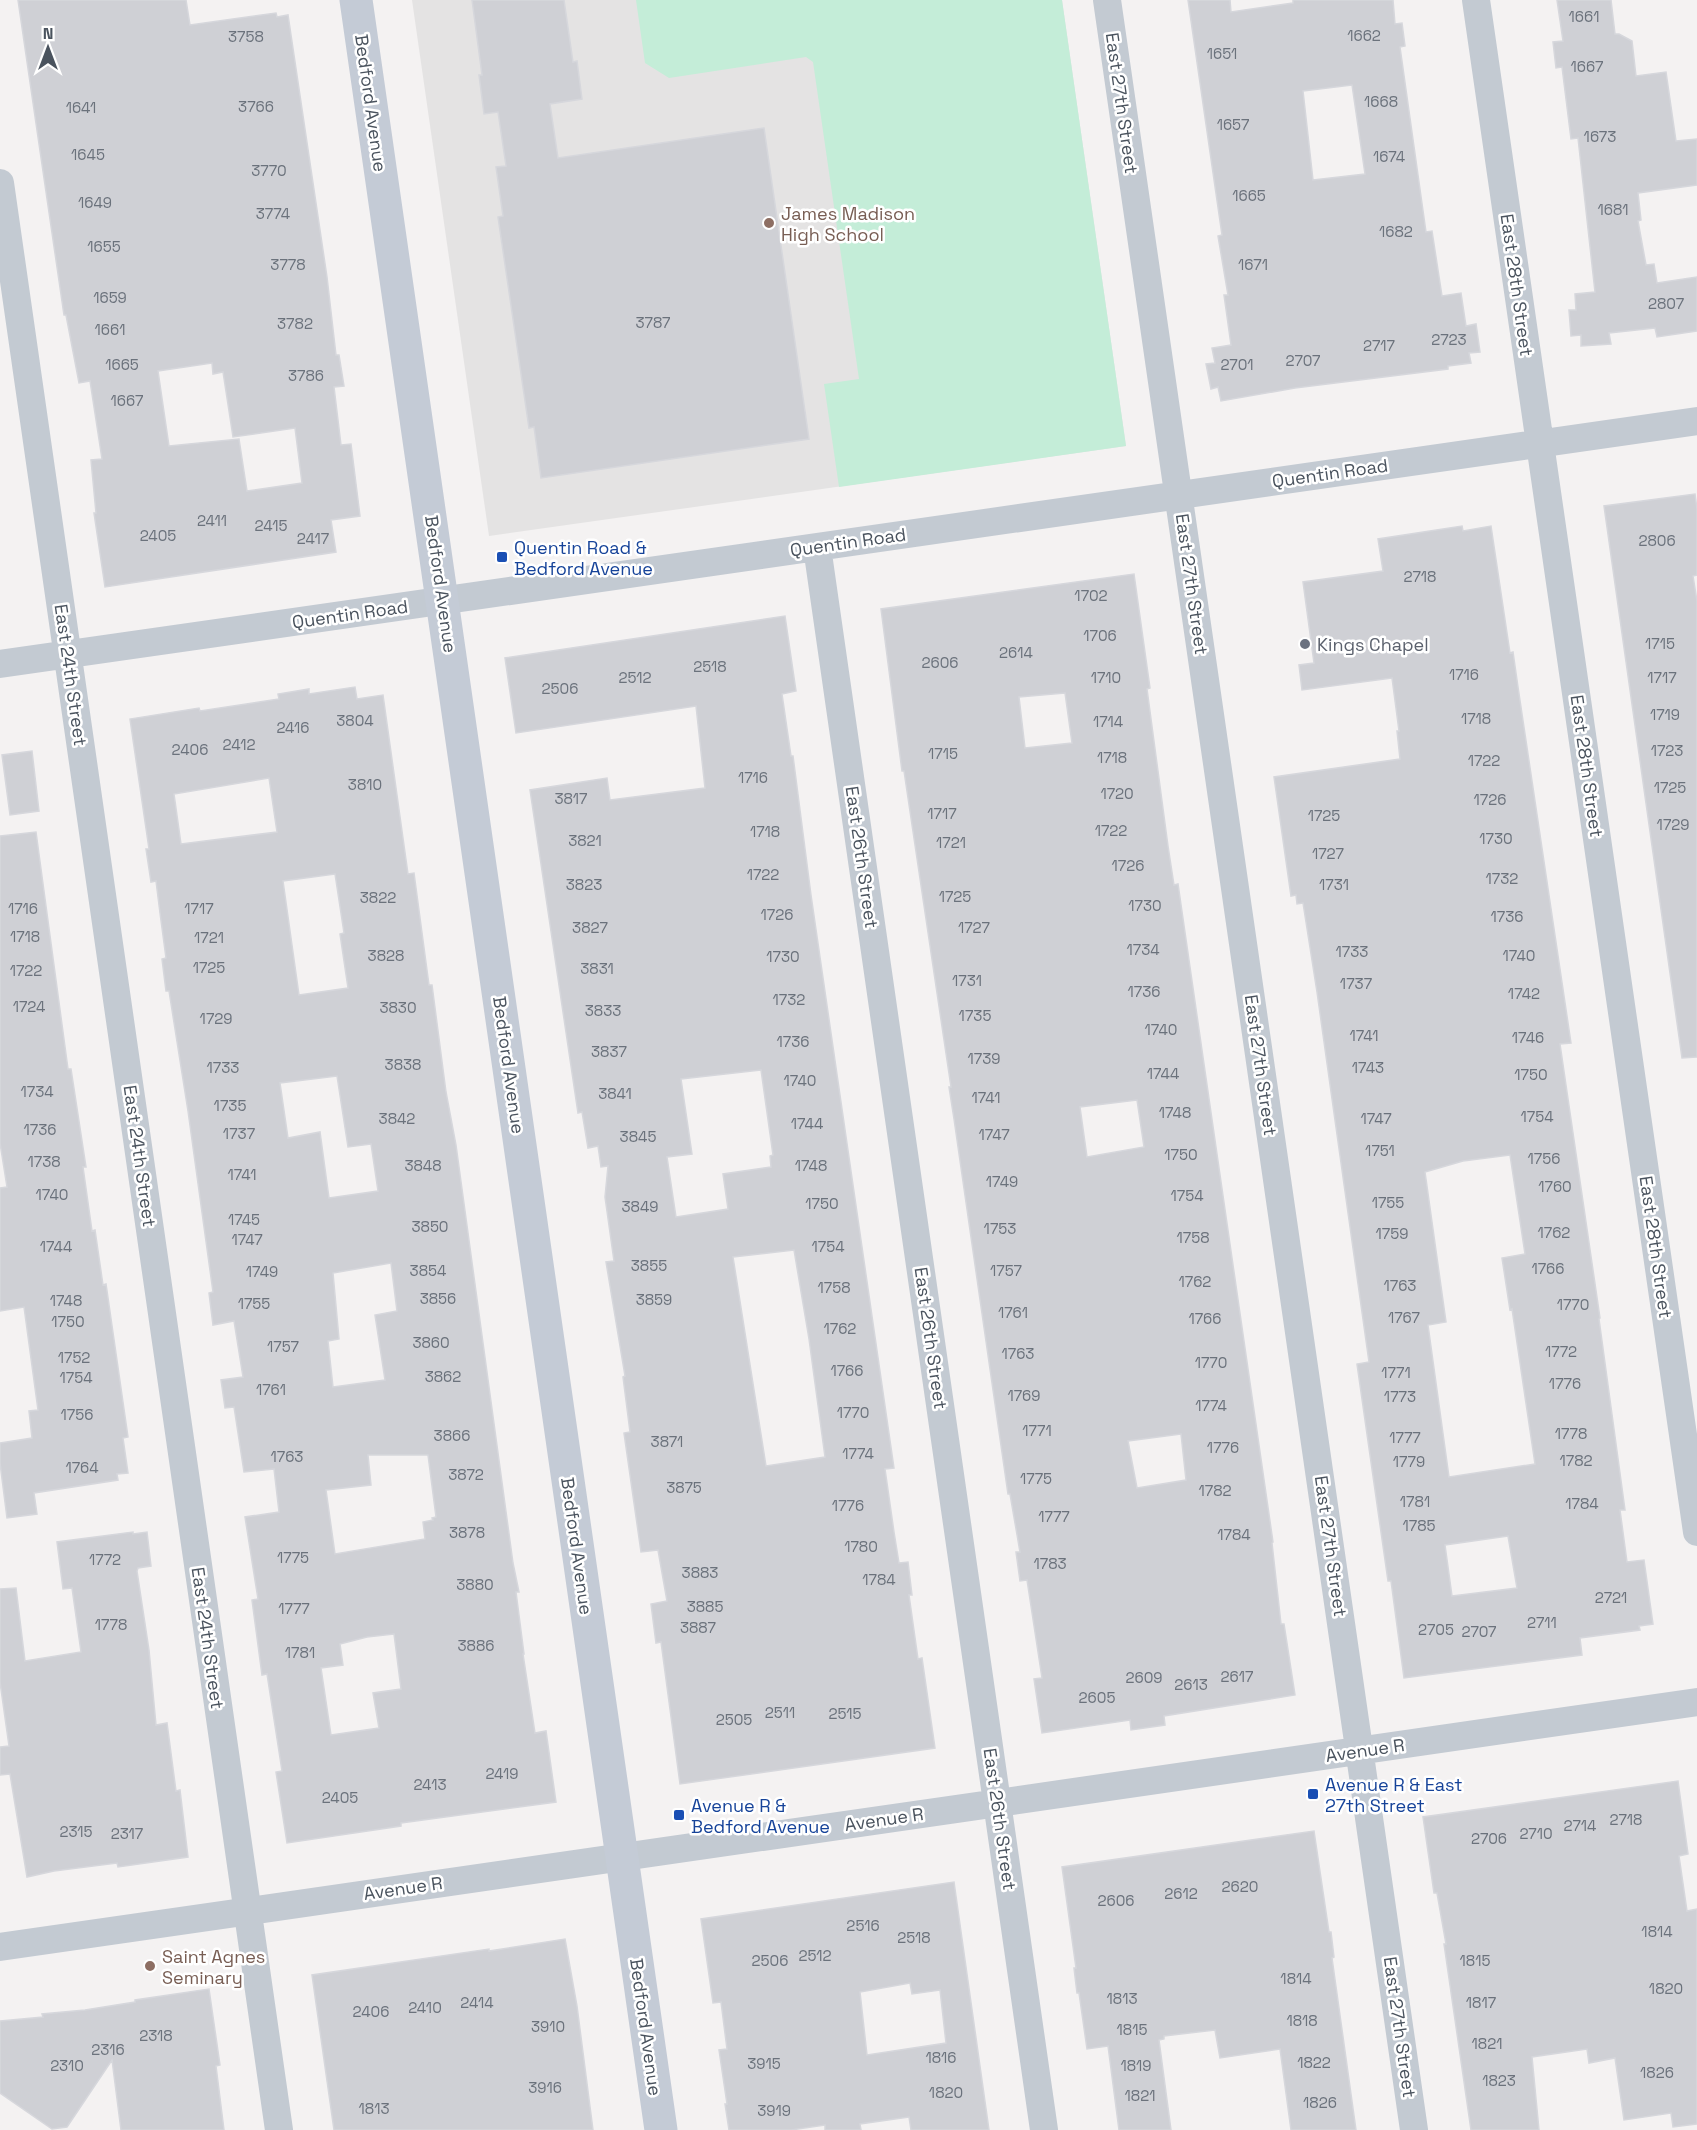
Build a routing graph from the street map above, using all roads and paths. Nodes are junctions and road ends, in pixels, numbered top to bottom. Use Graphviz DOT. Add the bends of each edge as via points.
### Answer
graph roads {
  1 [pos="356,0"];
  2 [pos="1107,0"];
  3 [pos="1476,0"];
  4 [pos="0,183"];
  5 [pos="1697,421"];
  6 [pos="1540,443"];
  7 [pos="1179,495"];
  8 [pos="817,547"];
  9 [pos="443,600"];
  10 [pos="68,655"];
  11 [pos="0,664"];
  12 [pos="1697,1532"];
  13 [pos="1697,1702"];
  14 [pos="1360,1750"];
  15 [pos="997,1803"];
  16 [pos="621,1857"];
  17 [pos="247,1911"];
  18 [pos="0,1947"];
  19 [pos="279,2130"];
  20 [pos="661,2130"];
  21 [pos="1044,2130"];
  22 [pos="1414,2130"];
  1 -- 9 [label="main road, Bedford Avenue"];
  2 -- 7 [label="street, East 27th Street"];
  3 -- 6 [label="street, East 28th Street"];
  4 -- 10 [label="street, East 24th Street"];
  5 -- 6 [label="street, Quentin Road"];
  6 -- 7 [label="street, Quentin Road"];
  6 -- 12 [label="street, East 28th Street"];
  7 -- 8 [label="street, Quentin Road"];
  7 -- 14 [label="street, East 27th Street"];
  8 -- 9 [label="street, Quentin Road"];
  8 -- 15 [label="street, East 26th Street"];
  9 -- 10 [label="street, Quentin Road"];
  9 -- 16 [label="main road, Bedford Avenue"];
  10 -- 11 [label="street, Quentin Road"];
  10 -- 17 [label="street, East 24th Street"];
  13 -- 14 [label="street, Avenue R"];
  14 -- 15 [label="street, Avenue R"];
  14 -- 22 [label="street, East 27th Street"];
  15 -- 16 [label="street, Avenue R"];
  15 -- 21 [label="street, East 26th Street"];
  16 -- 17 [label="street, Avenue R"];
  16 -- 20 [label="main road, Bedford Avenue"];
  17 -- 18 [label="street, Avenue R"];
  17 -- 19 [label="street, East 24th Street"];
}
